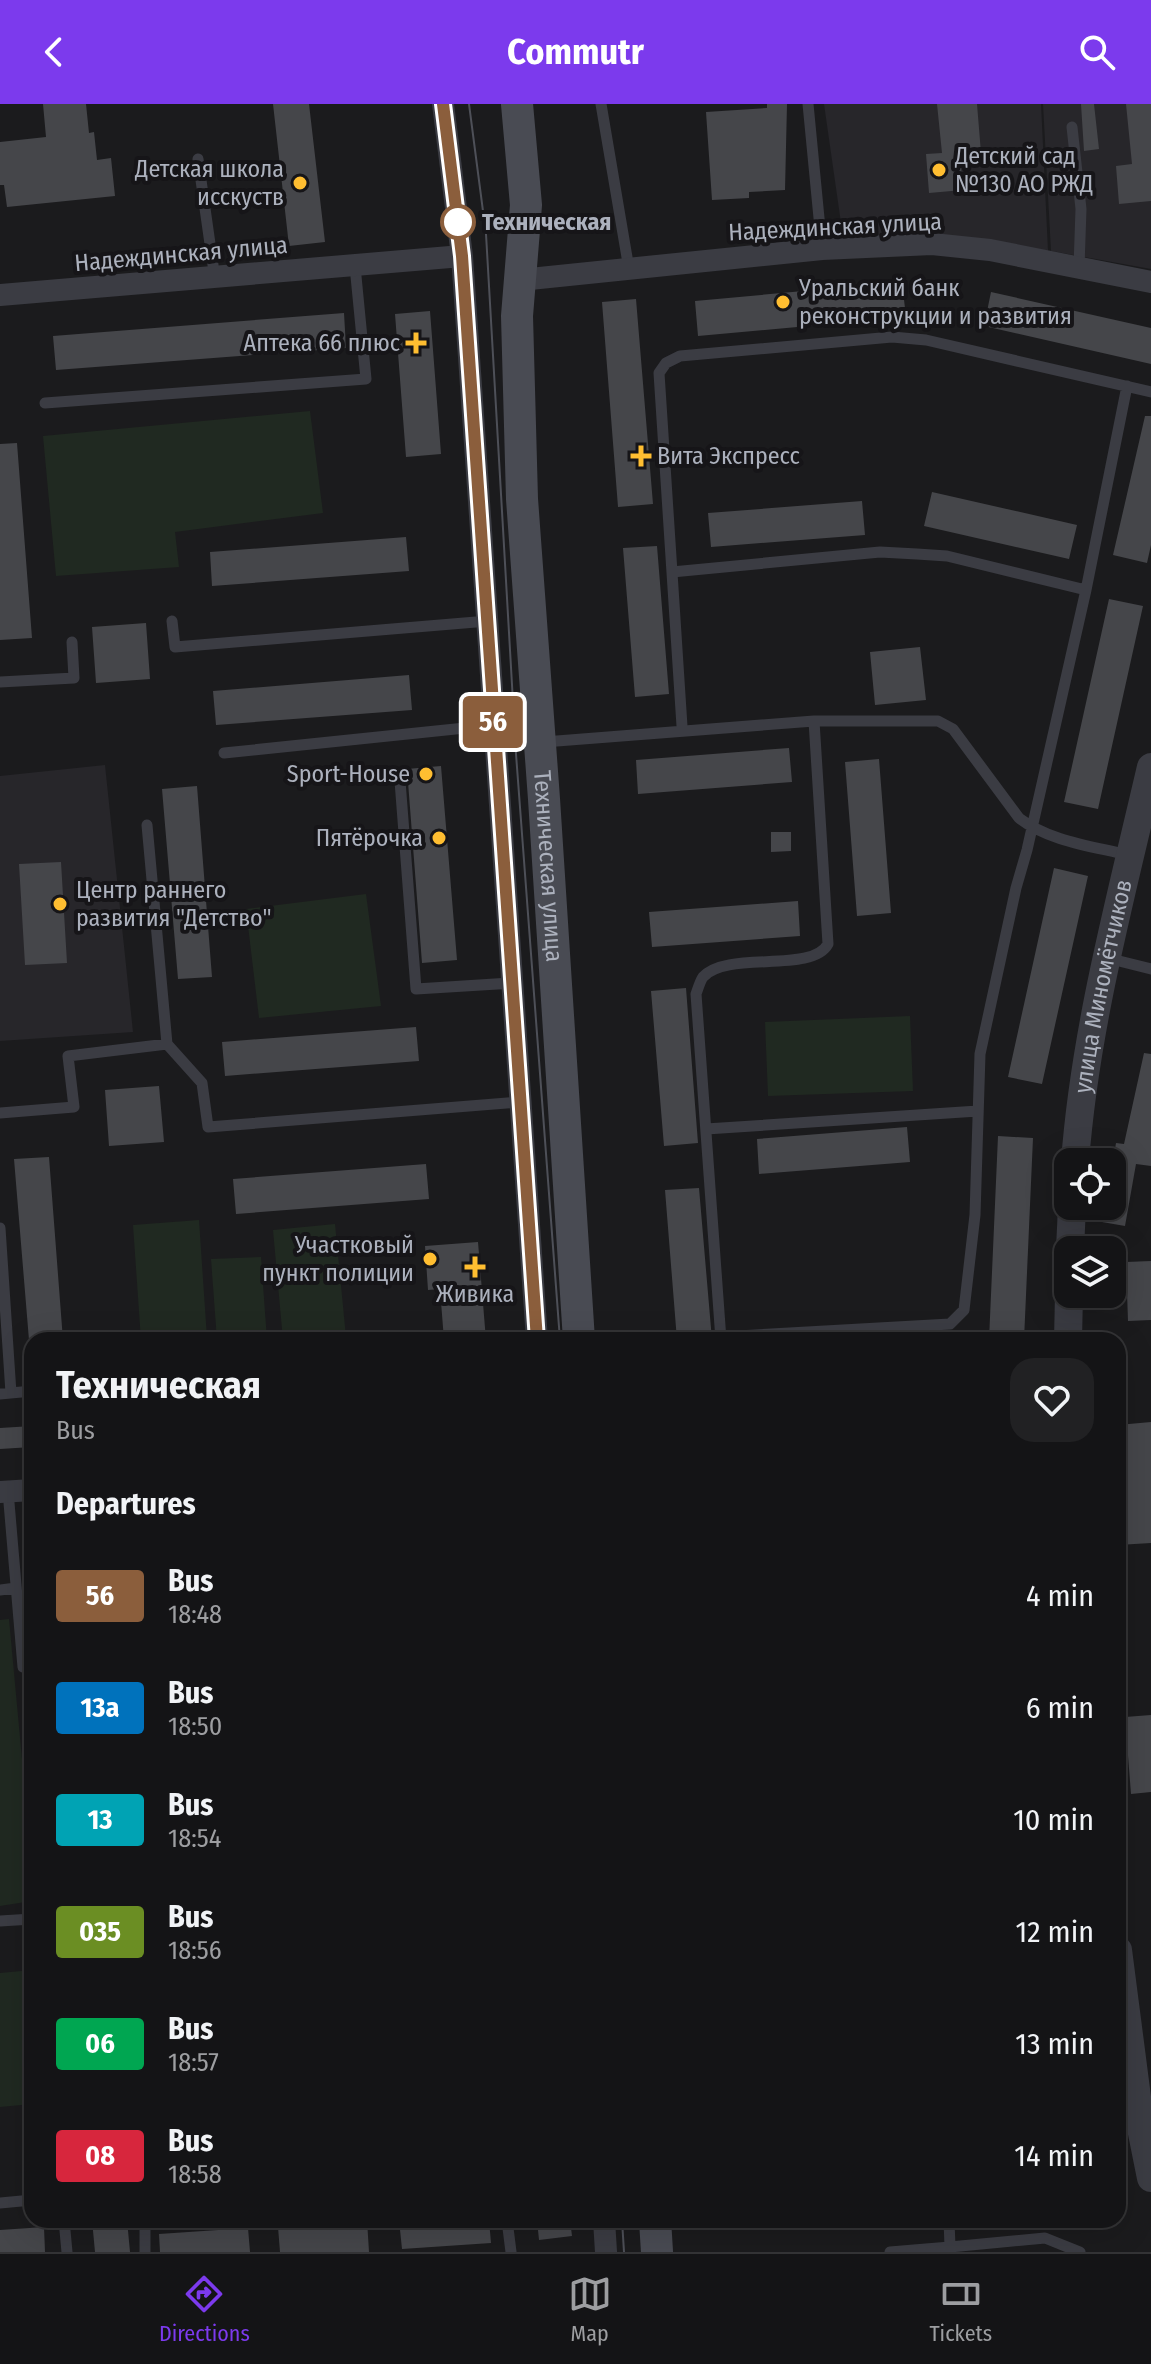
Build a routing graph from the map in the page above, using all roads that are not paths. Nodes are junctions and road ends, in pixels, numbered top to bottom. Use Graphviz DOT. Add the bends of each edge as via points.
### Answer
graph roads {
  1 [pos="443,104"];
  2 [pos="517,104"];
  3 [pos="601,104"];
  4 [pos="808,104"];
  5 [pos="1072,127"];
  6 [pos="198,159"];
  7 [pos="822,249"];
  8 [pos="462,256"];
  9 [pos="355,266"];
  10 [pos="1079,267"];
  11 [pos="629,270"];
  12 [pos="215,279"];
  13 [pos="520,280"];
  14 [pos="1151,282"];
  15 [pos="0,295"];
  16 [pos="1127,386"];
  17 [pos="1151,392"];
  18 [pos="45,403"];
  19 [pos="672,572"];
  20 [pos="1086,590"];
  21 [pos="172,621"];
  22 [pos="488,621"];
  23 [pos="72,642"];
  24 [pos="0,682"];
  25 [pos="814,721"];
  26 [pos="494,725"];
  27 [pos="682,726"];
  28 [pos="540,742"];
  29 [pos="224,753"];
  30 [pos="1151,767"];
  31 [pos="400,781"];
  32 [pos="147,825"];
  33 [pos="1032,828"];
  34 [pos="1130,855"];
  35 [pos="1107,958"];
  36 [pos="1151,969"];
  37 [pos="512,983"];
  38 [pos="167,1044"];
  39 [pos="520,1102"];
  40 [pos="978,1111"];
  41 [pos="0,1113"];
  42 [pos="706,1129"];
  43 [pos="1076,1148"];
  44 [pos="0,1228"];
  45 [pos="1069,1308"];
  46 [pos="536,1332"];
  47 [pos="578,1332"];
  48 [pos="720,1332"];
  49 [pos="827,1332"];
  50 [pos="1068,1332"];
  51 [pos="6,1393"];
  52 [pos="24,1491"];
  53 [pos="4,1492"];
  54 [pos="16,1588"];
  55 [pos="0,1590"];
  56 [pos="24,1667"];
  57 [pos="24,1920"];
  58 [pos="0,1921"];
  59 [pos="1126,2069"];
  60 [pos="1130,2129"];
  61 [pos="1151,2178"];
  62 [pos="24,2201"];
  63 [pos="0,2203"];
  64 [pos="65,2228"];
  65 [pos="145,2228"];
  66 [pos="508,2228"];
  67 [pos="604,2228"];
  68 [pos="656,2228"];
  69 [pos="949,2228"];
  70 [pos="950,2247"];
  71 [pos="67,2252"];
  72 [pos="145,2252"];
  73 [pos="511,2252"];
  74 [pos="606,2252"];
  75 [pos="657,2252"];
  76 [pos="890,2252"];
  77 [pos="1080,2252"];
  1 -- 8 [label="street"];
  2 -- 13 [label="main road, Техническая улица" via="526,205"];
  3 -- 11 [label="lane"];
  4 -- 7 [label="lane"];
  5 -- 10 [label="lane" via="1081,209"];
  6 -- 12 [label="lane"];
  7 -- 10 [label="street, Надеждинская улица" via="932,244"];
  7 -- 11 [label="street, Надеждинская улица"];
  8 -- 9 [label="street, Надеждинская улица"];
  8 -- 22 [label="street"];
  9 -- 12 [label="street, Надеждинская улица"];
  9 -- 18 [label="lane" via="366,379"];
  10 -- 14 [label="street, Надеждинская улица"];
  11 -- 13 [label="street, Надеждинская улица"];
  12 -- 15 [label="street, Надеждинская улица"];
  13 -- 28 [label="main road, Техническая улица" via="522,499"];
  16 -- 17 [label="lane"];
  16 -- 19 [label="lane" via="926,340 892,337 680,356 659,373"];
  16 -- 20 [label="lane"];
  19 -- 20 [label="lane" via="880,552 947,556"];
  19 -- 27 [label="lane"];
  20 -- 33 [label="lane"];
  21 -- 22 [label="lane" via="175,647"];
  22 -- 26 [label="street"];
  23 -- 24 [label="lane" via="74,678"];
  25 -- 28 [label="lane"];
  25 -- 33 [label="lane" via="938,721 953,729"];
  25 -- 42 [label="lane" via="828,944 813,957 739,964 703,977 696,994"];
  26 -- 29 [label="lane"];
  26 -- 37 [label="street"];
  28 -- 47 [label="main road, Техническая улица"];
  30 -- 34 [label="street, улица Миномётчиков"];
  31 -- 37 [label="lane" via="416,989"];
  32 -- 38 [label="lane"];
  33 -- 34 [label="lane"];
  33 -- 40 [label="lane" via="980,1054"];
  34 -- 35 [label="street, улица Миномётчиков"];
  35 -- 36 [label="lane"];
  35 -- 43 [label="street, улица Миномётчиков" via="1080,1099"];
  37 -- 39 [label="street"];
  38 -- 39 [label="lane" via="202,1083 208,1127"];
  38 -- 41 [label="lane" via="68,1056 74,1107"];
  39 -- 46 [label="street"];
  40 -- 42 [label="lane"];
  40 -- 49 [label="lane" via="975,1215 964,1310 950,1324"];
  42 -- 48 [label="lane"];
  44 -- 51 [label="lane"];
  45 -- 50 [label="street"];
  52 -- 53 [label="street"];
  53 -- 54 [label="lane"];
  54 -- 55 [label="lane"];
  54 -- 56 [label="lane"];
  57 -- 58 [label="lane"];
  59 -- 60 [label="street"];
  60 -- 61 [label="street"];
  62 -- 63 [label="lane"];
  64 -- 71 [label="lane"];
  65 -- 72 [label="lane"];
  66 -- 73 [label="lane"];
  67 -- 74 [label="street"];
  68 -- 75 [label="main road"];
  69 -- 70 [label="lane"];
  70 -- 76 [label="lane"];
  70 -- 77 [label="lane" via="1045,2238"];
}
